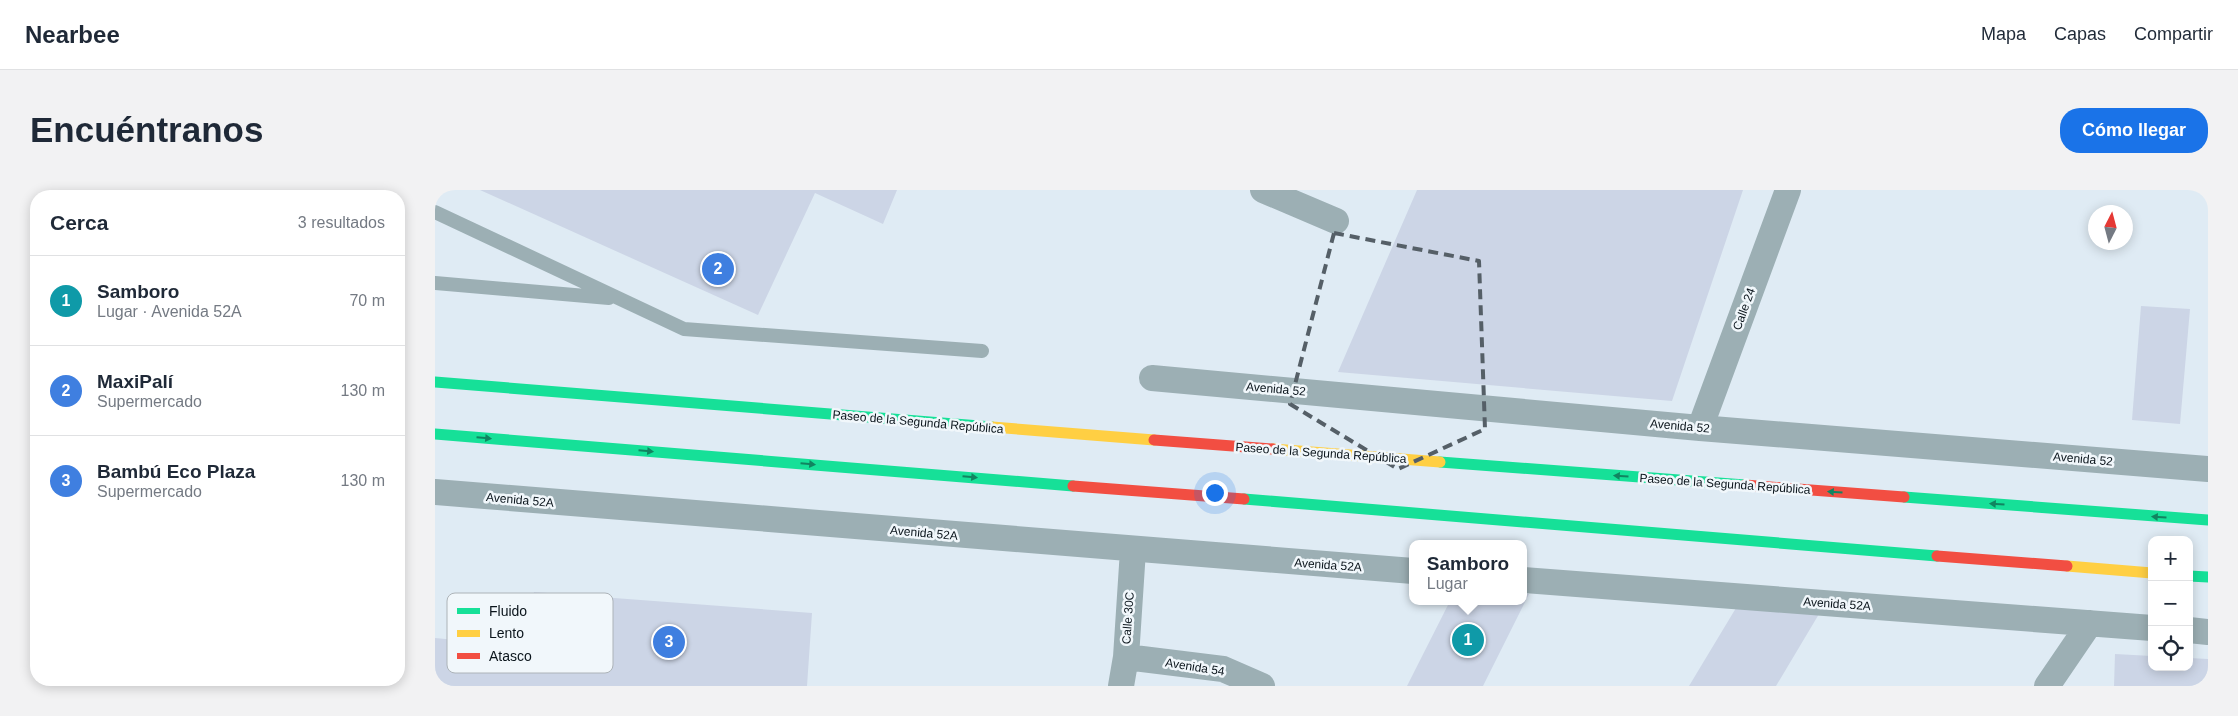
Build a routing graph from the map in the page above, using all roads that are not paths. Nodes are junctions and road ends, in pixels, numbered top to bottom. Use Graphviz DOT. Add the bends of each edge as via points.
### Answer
graph roads {
  1 [pos="1263,190"];
  2 [pos="1788,190"];
  3 [pos="435,212"];
  4 [pos="1336,221"];
  5 [pos="435,283"];
  6 [pos="618,299"];
  7 [pos="982,352"];
  8 [pos="1152,378"];
  9 [pos="435,382"];
  10 [pos="1700,428"];
  11 [pos="435,434"];
  12 [pos="2208,469"];
  13 [pos="435,492"];
  14 [pos="2208,520"];
  15 [pos="1133,550"];
  16 [pos="1409,571"];
  17 [pos="2148,573"];
  18 [pos="2193,576"];
  19 [pos="2208,578"];
  20 [pos="1527,580"];
  21 [pos="2090,623"];
  22 [pos="2148,628"];
  23 [pos="2193,630"];
  24 [pos="2208,632"];
  25 [pos="1126,657"];
  26 [pos="1121,686"];
  27 [pos="1261,686"];
  28 [pos="2047,686"];
  1 -- 4 [label="street"];
  2 -- 10 [label="street, Calle 24"];
  3 -- 6 [label="lane"];
  5 -- 6 [label="lane"];
  6 -- 7 [label="lane" via="684,329"];
  8 -- 10 [label="street, Avenida 52"];
  14 -- 9 [label="highway, Paseo de la Segunda República, one-way"];
  10 -- 12 [label="street, Avenida 52"];
  11 -- 17 [label="highway, one-way"];
  13 -- 15 [label="street, Avenida 52A"];
  15 -- 16 [label="street, Avenida 52A"];
  15 -- 25 [label="street, Calle 30C"];
  18 -- 19 [label="highway"];
  20 -- 21 [label="street, Avenida 52A"];
  21 -- 22 [label="street, Avenida 52A"];
  21 -- 28 [label="street"];
  23 -- 24 [label="street"];
  25 -- 26 [label="street, Calle 30C"];
  25 -- 27 [label="street, Avenida 54" via="1223,668"];
}
